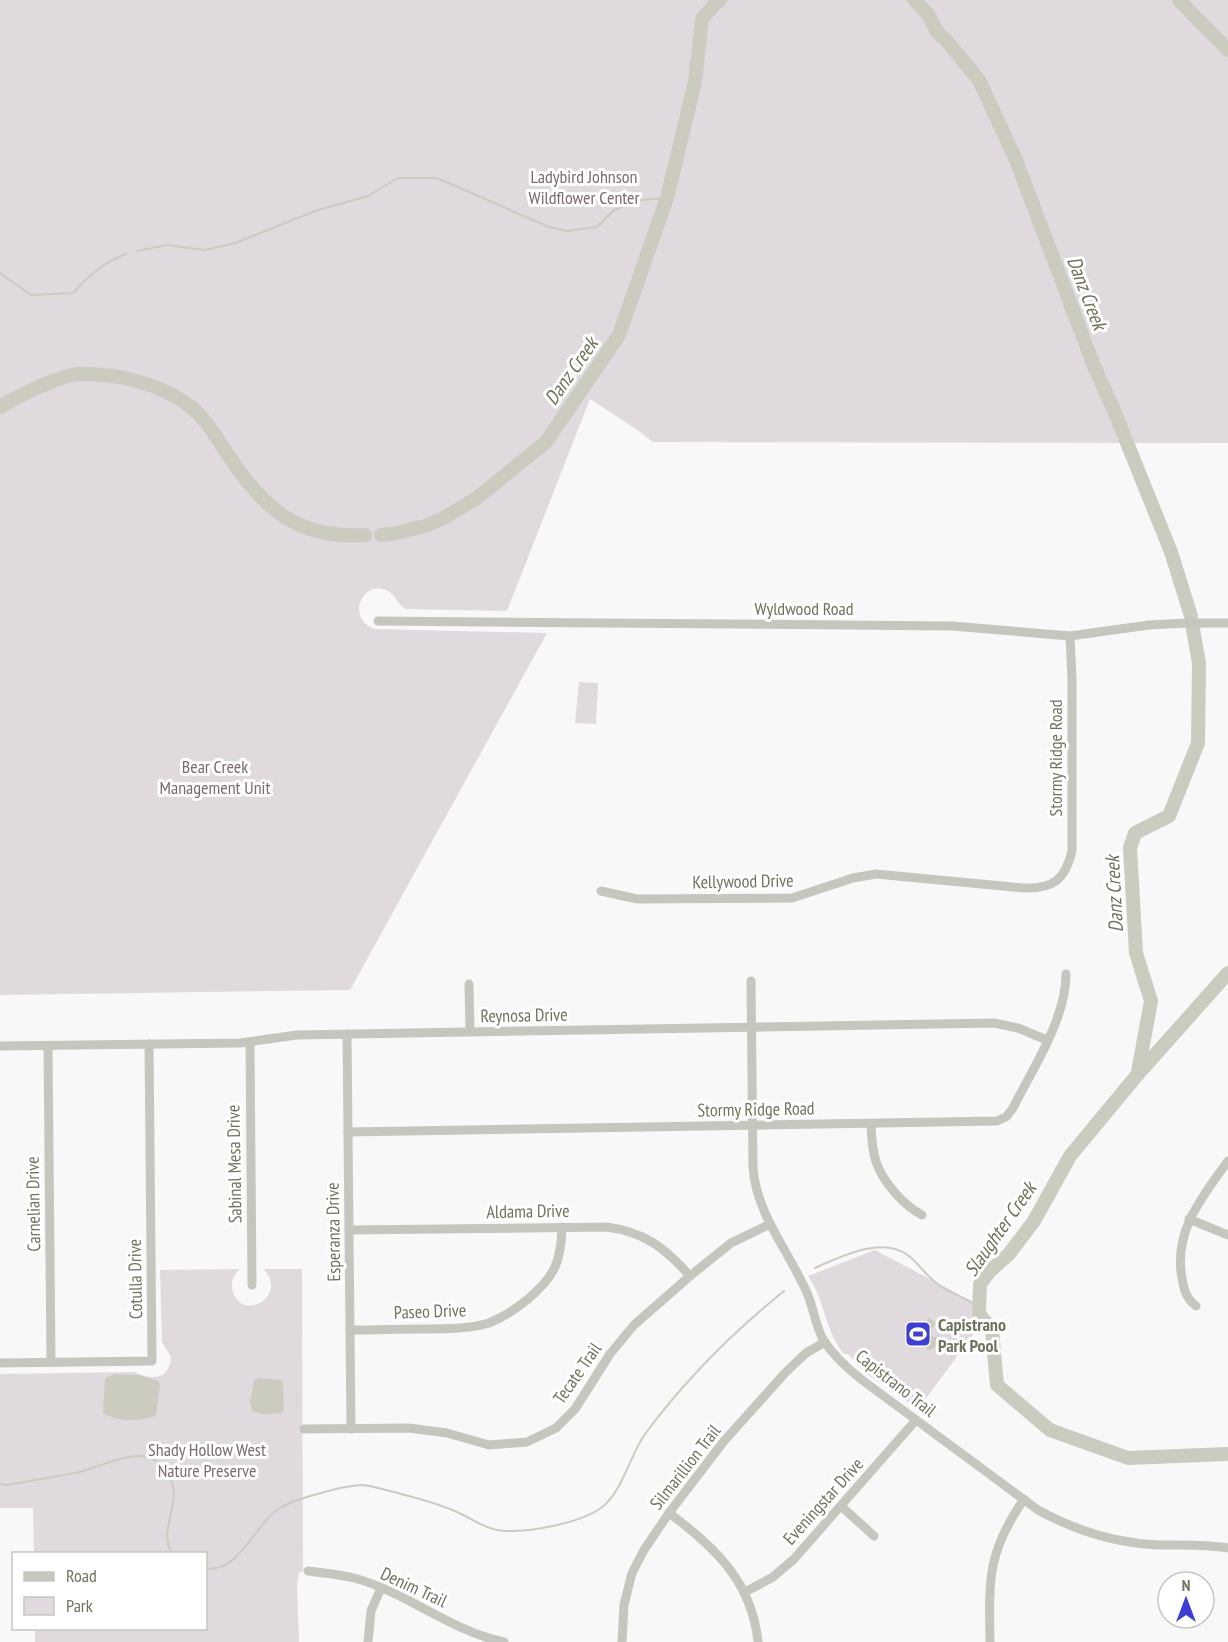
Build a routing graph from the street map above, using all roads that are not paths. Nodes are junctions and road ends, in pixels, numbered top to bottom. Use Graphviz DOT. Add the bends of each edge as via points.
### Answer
graph roads {
  1 [pos="378,621"];
  2 [pos="1228,623"];
  3 [pos="1070,636"];
  4 [pos="1060,878"];
  5 [pos="601,891"];
  6 [pos="1066,974"];
  7 [pos="752,981"];
  8 [pos="469,984"];
  9 [pos="752,1026"];
  10 [pos="470,1032"];
  11 [pos="347,1034"];
  12 [pos="1047,1040"];
  13 [pos="250,1042"];
  14 [pos="149,1044"];
  15 [pos="0,1046"];
  16 [pos="48,1046"];
  17 [pos="871,1124"];
  18 [pos="753,1126"];
  19 [pos="348,1132"];
  20 [pos="1228,1161"];
  21 [pos="922,1215"];
  22 [pos="1189,1219"];
  23 [pos="770,1224"];
  24 [pos="562,1227"];
  25 [pos="349,1230"];
  26 [pos="1228,1235"];
  27 [pos="690,1275"];
  28 [pos="252,1285"];
  29 [pos="1196,1306"];
  30 [pos="350,1330"];
  31 [pos="825,1342"];
  32 [pos="51,1362"];
  33 [pos="0,1363"];
  34 [pos="916,1420"];
  35 [pos="351,1429"];
  36 [pos="304,1430"];
  37 [pos="1024,1499"];
  38 [pos="841,1506"];
  39 [pos="669,1513"];
  40 [pos="874,1536"];
  41 [pos="1228,1548"];
  42 [pos="308,1571"];
  43 [pos="381,1588"];
  44 [pos="745,1592"];
  45 [pos="368,1642"];
  46 [pos="499,1642"];
  47 [pos="622,1642"];
  48 [pos="758,1642"];
  49 [pos="990,1642"];
  1 -- 3 [label="street, Wyldwood Road" via="952,626"];
  2 -- 3 [label="street, Wyldwood Road" via="1149,625"];
  3 -- 4 [label="street, Stormy Ridge Road" via="1072,851"];
  4 -- 5 [label="street, Kellywood Drive" via="1047,887 1024,888 876,874 803,896 756,900 637,899"];
  6 -- 12 [label="street, Stormy Ridge Road" via="1062,1007"];
  7 -- 9 [label="street, Capistrano Trail"];
  8 -- 10 [label="street"];
  9 -- 10 [label="street, Reynosa Drive"];
  9 -- 12 [label="street, Reynosa Drive" via="994,1023"];
  9 -- 18 [label="street, Capistrano Trail"];
  10 -- 11 [label="street, Reynosa Drive"];
  11 -- 13 [label="street, Reynosa Drive" via="290,1035"];
  11 -- 19 [label="street, Esperanza Drive"];
  12 -- 17 [label="street, Stormy Ridge Road" via="1012,1108 1002,1119"];
  13 -- 14 [label="street, Reynosa Drive"];
  13 -- 28 [label="street, Sabinal Mesa Drive"];
  14 -- 16 [label="street, Reynosa Drive"];
  14 -- 32 [label="street, Cotulla Drive" via="152,1361"];
  15 -- 16 [label="street, Reynosa Drive"];
  16 -- 32 [label="street, Carnelian Drive"];
  17 -- 18 [label="street, Stormy Ridge Road"];
  17 -- 21 [label="street" via="879,1172 909,1209"];
  18 -- 19 [label="street, Stormy Ridge Road"];
  18 -- 23 [label="street, Capistrano Trail" via="755,1185"];
  19 -- 25 [label="street, Esperanza Drive"];
  20 -- 22 [label="street"];
  22 -- 26 [label="street"];
  22 -- 29 [label="street" via="1181,1273 1187,1297"];
  23 -- 27 [label="street, Tecate Trail" via="731,1243"];
  23 -- 31 [label="street, Capistrano Trail" via="807,1292"];
  24 -- 25 [label="street, Aldama Drive"];
  24 -- 27 [label="street, Aldama Drive" via="607,1227 641,1235 668,1252"];
  24 -- 30 [label="street, Paseo Drive" via="561,1254 549,1280 500,1318 455,1329"];
  25 -- 30 [label="street, Esperanza Drive"];
  27 -- 35 [label="street, Tecate Trail" via="634,1325 567,1418 527,1442 489,1445 447,1433 409,1428"];
  30 -- 35 [label="street, Esperanza Drive"];
  31 -- 34 [label="street, Capistrano Trail" via="848,1370"];
  31 -- 39 [label="street, Silmarillion Trail" via="785,1373 724,1441"];
  32 -- 33 [label="street, Cotulla Drive"];
  34 -- 37 [label="street, Capistrano Trail"];
  34 -- 38 [label="street, Eveningstar Drive"];
  35 -- 36 [label="street, Tecate Trail"];
  37 -- 41 [label="street, Capistrano Trail" via="1065,1525 1098,1536 1134,1543"];
  37 -- 49 [label="street" via="1010,1519 995,1555 989,1583"];
  38 -- 40 [label="street"];
  38 -- 44 [label="street, Eveningstar Drive" via="781,1572"];
  39 -- 44 [label="street" via="714,1550"];
  39 -- 47 [label="street, Silmarillion Trail" via="632,1573 624,1605"];
  42 -- 43 [label="street, Denim Trail" via="354,1578"];
  43 -- 45 [label="street" via="371,1611"];
  43 -- 46 [label="street, Denim Trail"];
  44 -- 48 [label="street"];
}
